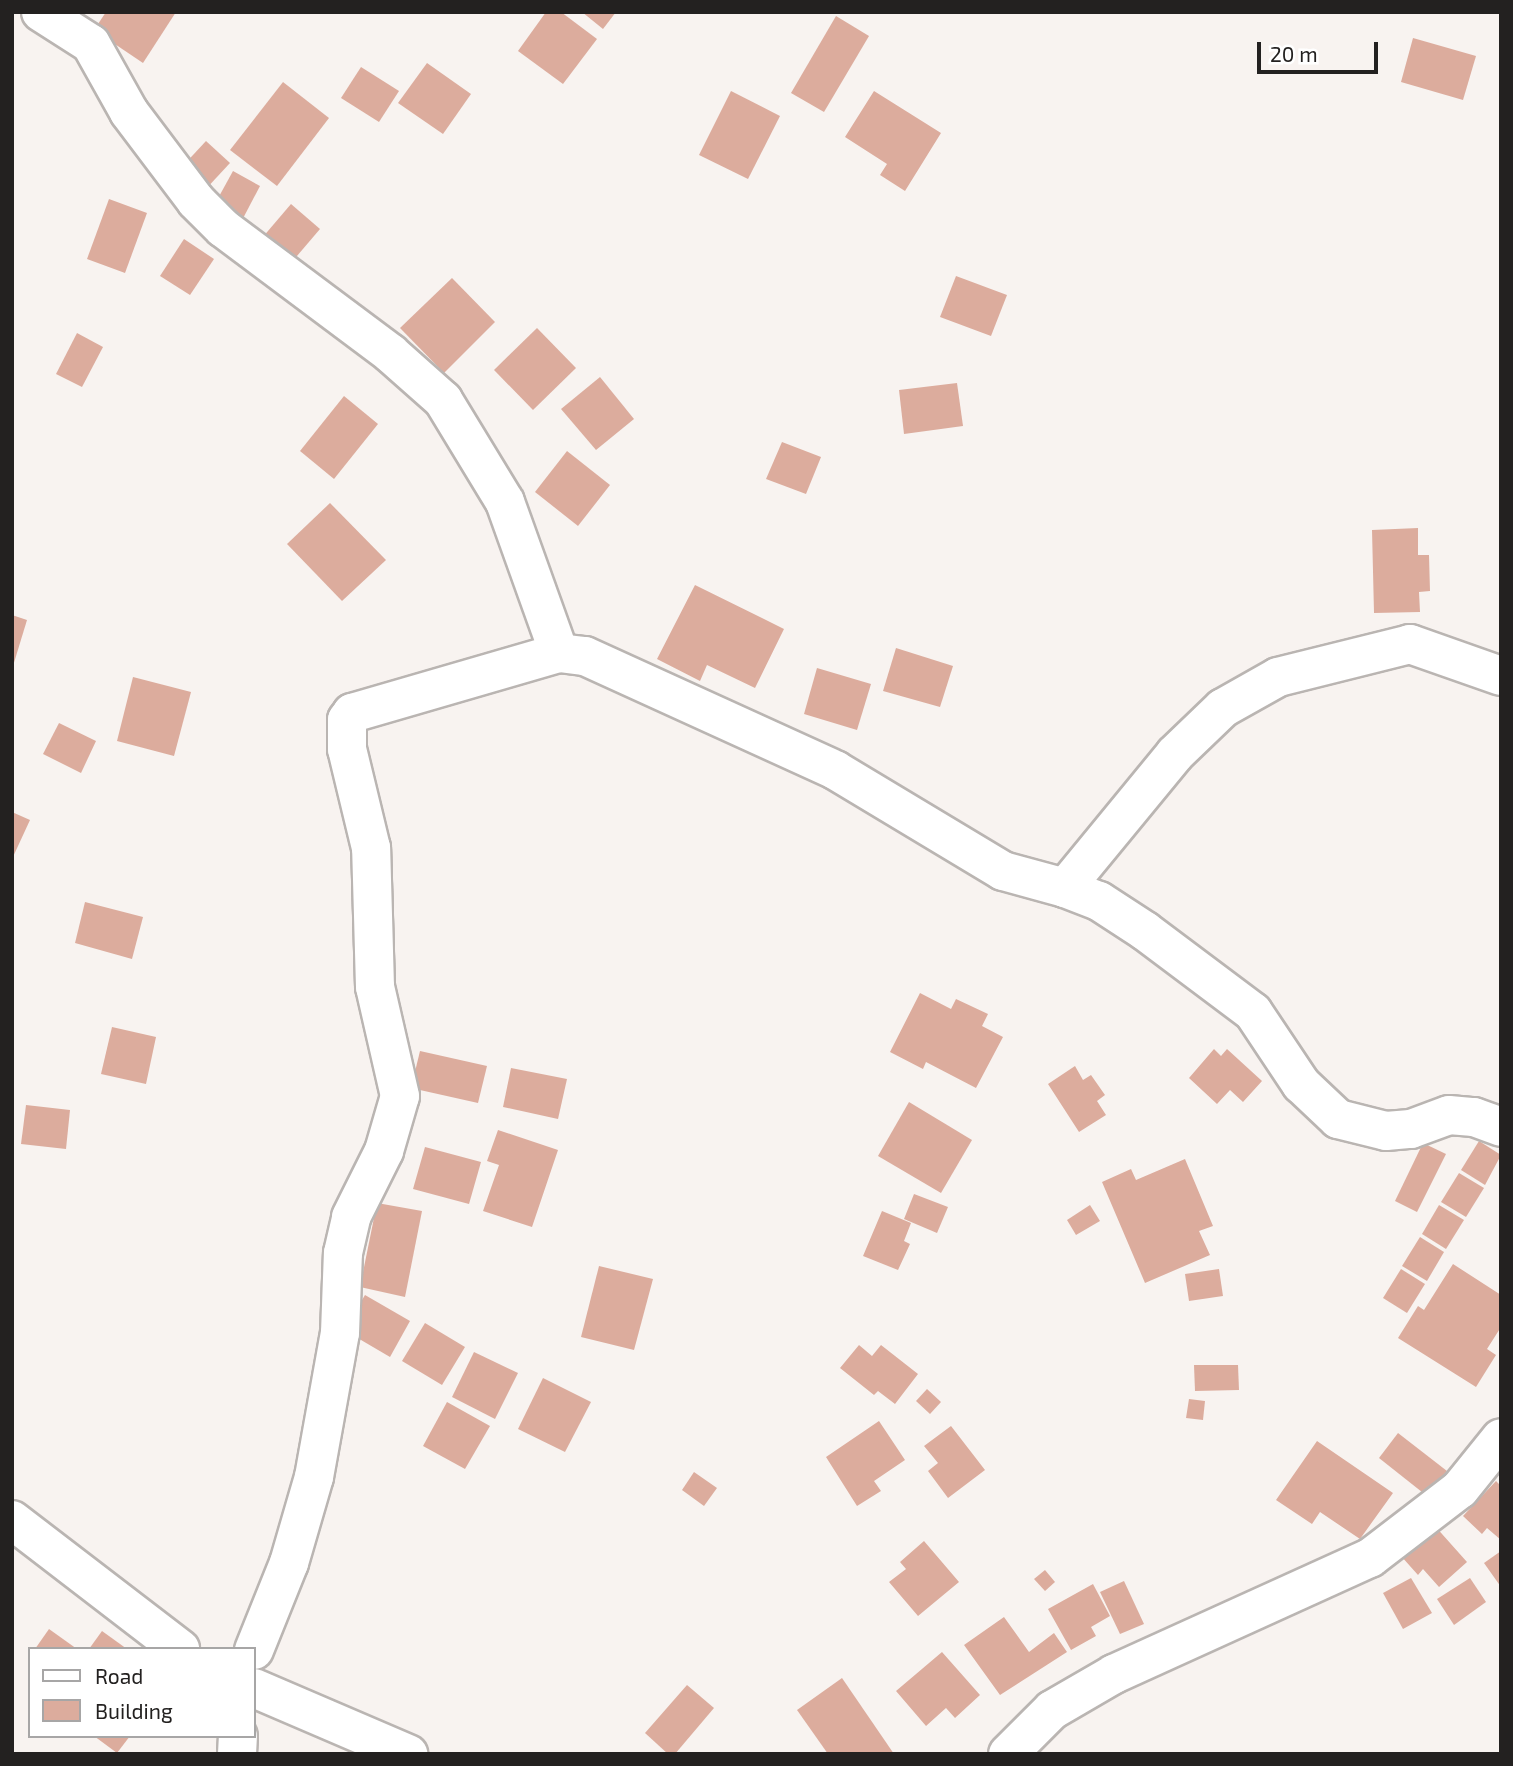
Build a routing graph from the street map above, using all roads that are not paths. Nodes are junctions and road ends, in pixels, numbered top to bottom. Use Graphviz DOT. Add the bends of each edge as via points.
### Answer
graph roads {
  1 [pos="41,12"];
  2 [pos="559,653"];
  3 [pos="1501,676"];
  4 [pos="1065,888"];
  5 [pos="1501,1127"];
  6 [pos="1501,1438"];
  7 [pos="12,1520"];
  8 [pos="177,1647"];
  9 [pos="255,1647"];
  10 [pos="256,1689"];
  11 [pos="408,1754"];
  12 [pos="1008,1754"];
  1 -- 2 [label="street" via="91,44 129,112 196,201 223,228 390,353 443,400 505,502"];
  2 -- 4 [label="street" via="585,656 769,738 835,770 1003,871"];
  2 -- 9 [label="street" via="363,708 347,720 347,749 371,848 375,986 400,1096 384,1152 351,1217 343,1253 340,1333 314,1477 289,1563"];
  3 -- 4 [label="street" via="1410,644 1278,677 1223,708 1175,754"];
  4 -- 5 [label="street" via="1098,901 1145,931 1253,1012 1301,1084 1338,1119 1386,1131 1411,1129 1449,1115 1474,1117"];
  6 -- 12 [label="street" via="1460,1489 1370,1558 1114,1674 1052,1710"];
  7 -- 8 [label="street"];
  10 -- 11 [label="street"];
}
